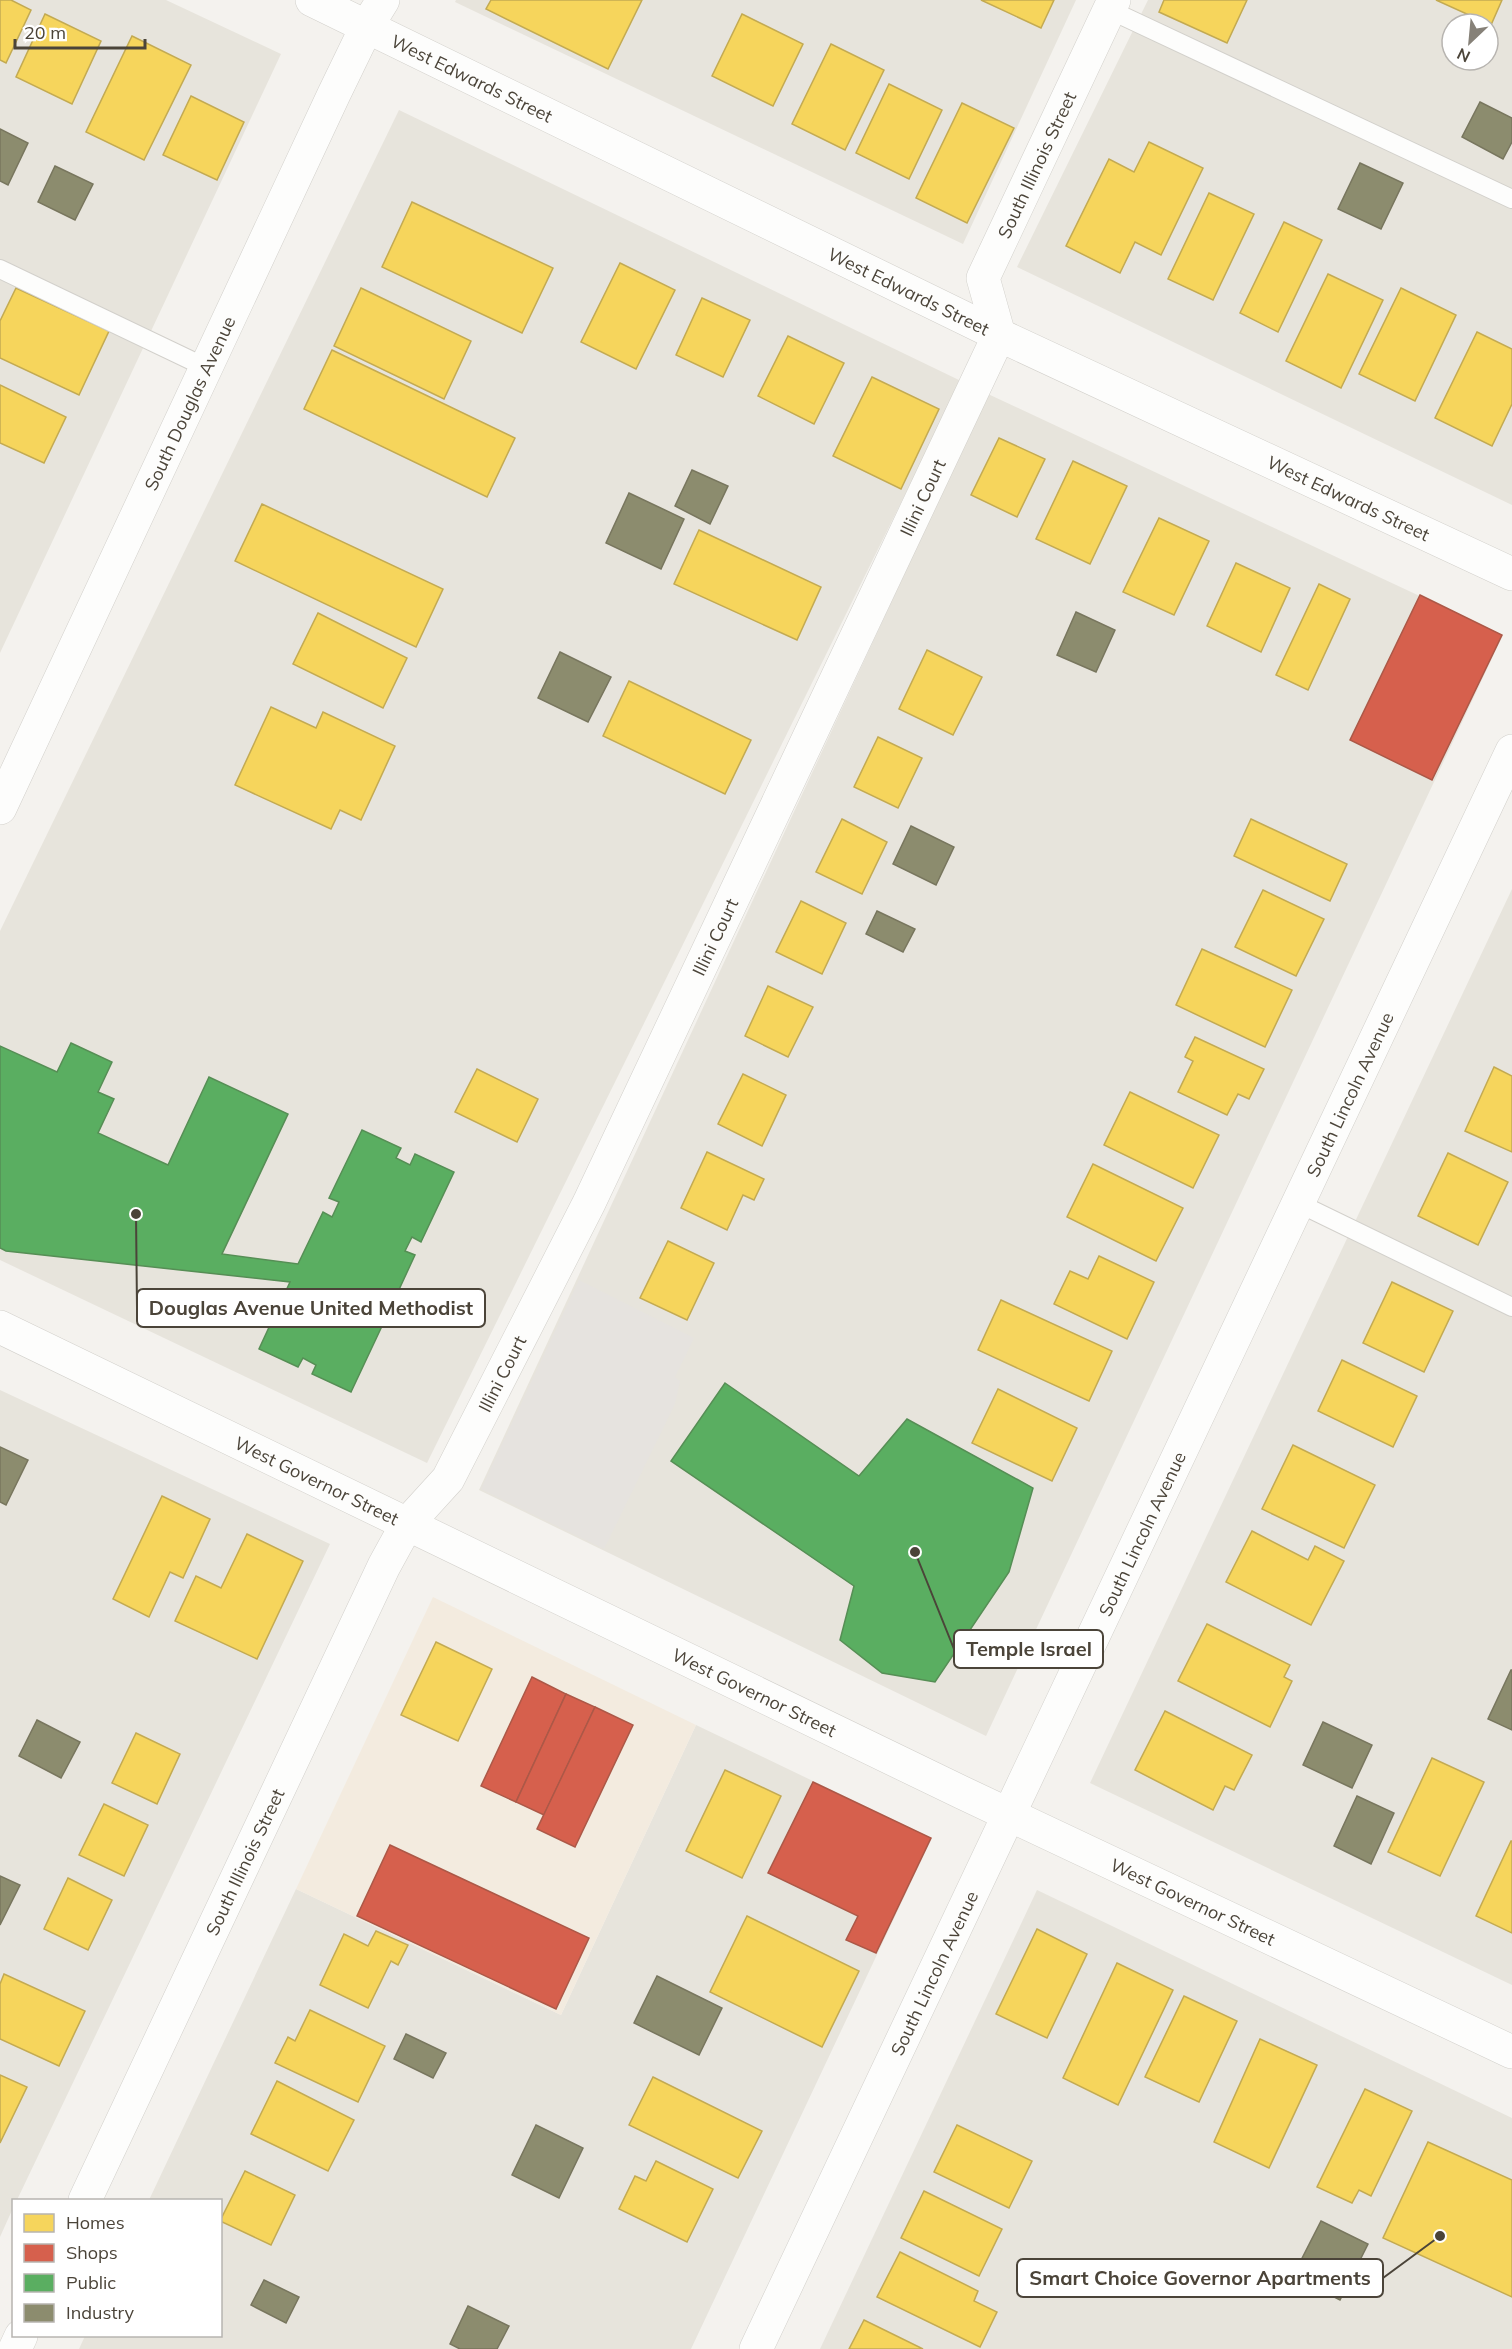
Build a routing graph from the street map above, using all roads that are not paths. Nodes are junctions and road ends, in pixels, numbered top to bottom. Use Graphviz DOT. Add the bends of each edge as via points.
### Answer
graph roads {
  1 [pos="312,0"];
  2 [pos="1112,5"];
  3 [pos="375,13"];
  4 [pos="1512,200"];
  5 [pos="0,269"];
  6 [pos="999,335"];
  7 [pos="207,368"];
  8 [pos="1512,574"];
  9 [pos="1512,751"];
  10 [pos="0,808"];
  11 [pos="1298,1203"];
  12 [pos="1512,1306"];
  13 [pos="0,1327"];
  14 [pos="407,1524"];
  15 [pos="1008,1814"];
  16 [pos="1512,2052"];
  17 [pos="85,2199"];
  18 [pos="756,2349"];
  1 -- 3 [label="street, West Edwards Street"];
  2 -- 4 [label="lane"];
  2 -- 6 [label="street, South Illinois Street" via="983,278"];
  3 -- 6 [label="street, West Edwards Street"];
  3 -- 7 [label="street, South Douglas Avenue"];
  5 -- 7 [label="lane"];
  6 -- 8 [label="street, West Edwards Street"];
  6 -- 14 [label="street, Illini Court" via="588,1203 448,1479"];
  7 -- 10 [label="street, South Douglas Avenue"];
  9 -- 11 [label="street, South Lincoln Avenue"];
  11 -- 12 [label="lane"];
  11 -- 15 [label="street, South Lincoln Avenue"];
  13 -- 14 [label="street, West Governor Street"];
  14 -- 15 [label="street, West Governor Street"];
  14 -- 17 [label="street, South Illinois Street"];
  15 -- 16 [label="street, West Governor Street"];
  15 -- 18 [label="street, South Lincoln Avenue"];
}
